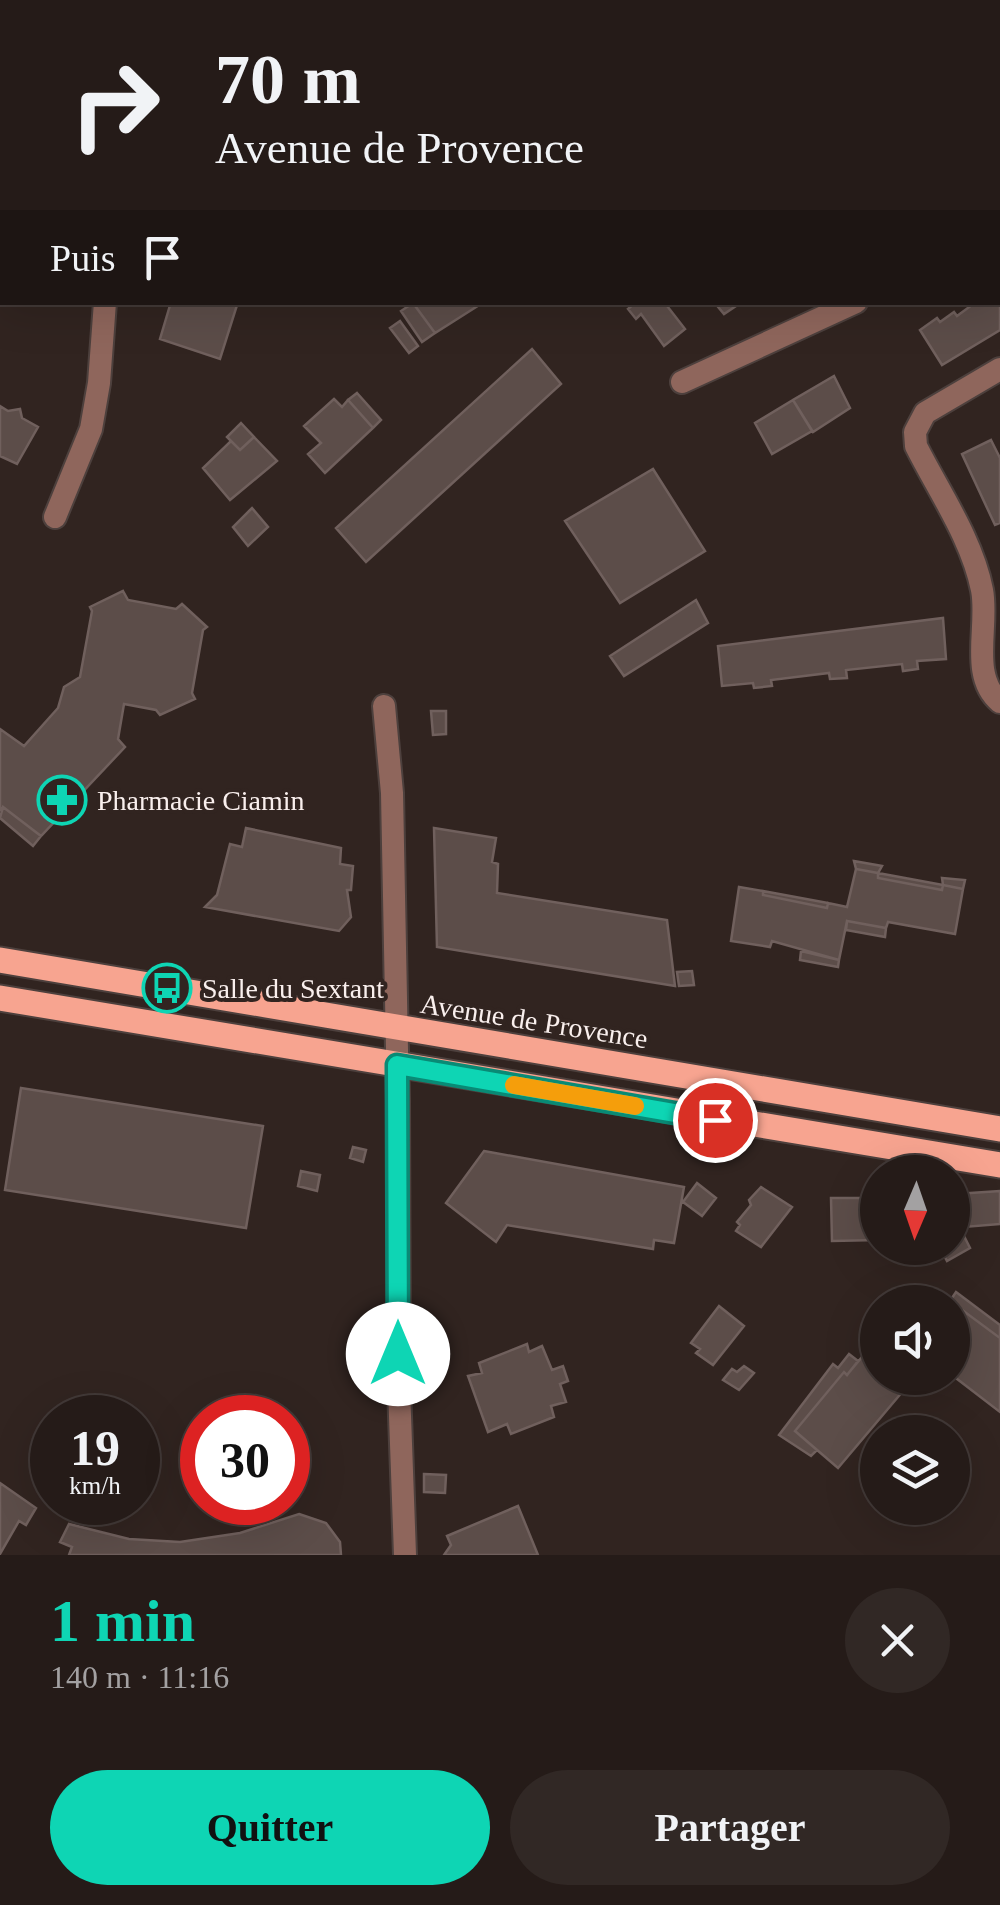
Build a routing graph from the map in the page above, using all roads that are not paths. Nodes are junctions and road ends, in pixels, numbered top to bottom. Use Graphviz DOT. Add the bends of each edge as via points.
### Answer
graph roads {
  1 [pos="105,305"];
  2 [pos="849,305"];
  3 [pos="1000,369"];
  4 [pos="682,382"];
  5 [pos="54,517"];
  6 [pos="1000,702"];
  7 [pos="384,706"];
  8 [pos="0,960"];
  9 [pos="0,998"];
  10 [pos="395,1028"];
  11 [pos="397,1065"];
  12 [pos="1000,1129"];
  13 [pos="1000,1165"];
  14 [pos="405,1555"];
  1 -- 5 [label="street" via="91,428"];
  2 -- 4 [label="street"];
  3 -- 6 [label="street" via="925,413 915,432 969,549 982,591 983,681"];
  7 -- 10 [label="street" via="392,792"];
  8 -- 10 [label="main road, Avenue de Provence"];
  9 -- 11 [label="main road"];
  10 -- 11 [label="street"];
  10 -- 12 [label="main road, Avenue de Provence"];
  11 -- 13 [label="main road"];
  11 -- 14 [label="street"];
}
